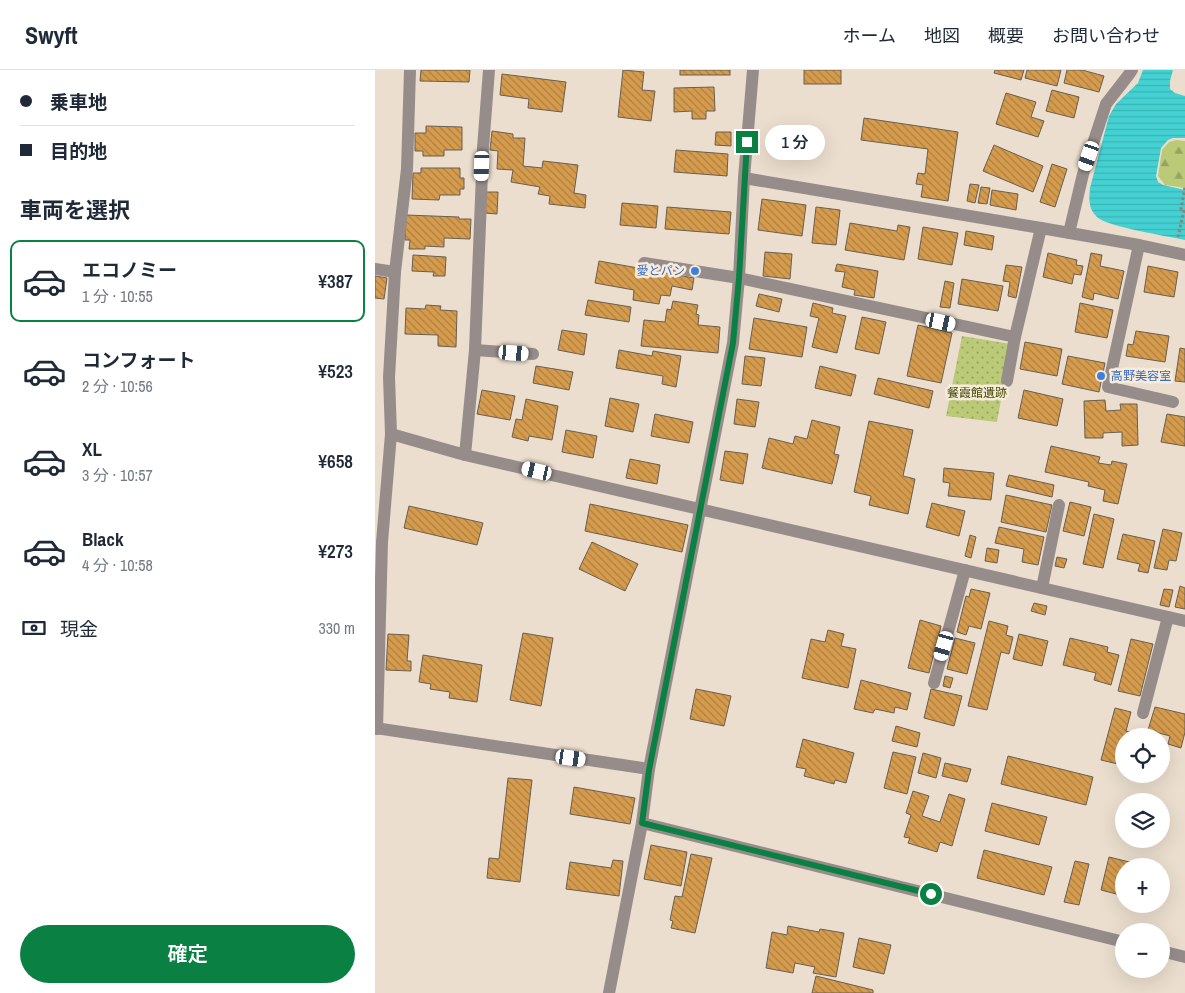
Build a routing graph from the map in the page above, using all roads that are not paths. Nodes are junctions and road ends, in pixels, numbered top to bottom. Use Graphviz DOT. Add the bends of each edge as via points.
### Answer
graph roads {
  1 [pos="410,70"];
  2 [pos="489,70"];
  3 [pos="753,70"];
  4 [pos="1131,70"];
  5 [pos="744,178"];
  6 [pos="1041,228"];
  7 [pos="1069,233"];
  8 [pos="1139,245"];
  9 [pos="1185,254"];
  10 [pos="644,263"];
  11 [pos="375,268"];
  12 [pos="395,272"];
  13 [pos="739,278"];
  14 [pos="1015,337"];
  15 [pos="475,350"];
  16 [pos="533,354"];
  17 [pos="1007,381"];
  18 [pos="1173,402"];
  19 [pos="391,434"];
  20 [pos="465,455"];
  21 [pos="1059,505"];
  22 [pos="701,509"];
  23 [pos="965,570"];
  24 [pos="1042,588"];
  25 [pos="1168,617"];
  26 [pos="1185,621"];
  27 [pos="934,683"];
  28 [pos="1143,713"];
  29 [pos="376,729"];
  30 [pos="649,770"];
  31 [pos="642,823"];
  32 [pos="1115,940"];
  33 [pos="1170,953"];
  34 [pos="1185,957"];
  35 [pos="609,993"];
  1 -- 12 [label="street" via="407,169"];
  2 -- 15 [label="street"];
  3 -- 5 [label="street"];
  4 -- 7 [label="street" via="1106,104 1083,174"];
  5 -- 6 [label="street"];
  5 -- 13 [label="street"];
  6 -- 7 [label="street"];
  6 -- 14 [label="street"];
  7 -- 8 [label="street"];
  8 -- 9 [label="street"];
  8 -- 18 [label="street" via="1108,387"];
  10 -- 13 [label="street"];
  11 -- 12 [label="street"];
  12 -- 19 [label="street" via="389,377"];
  13 -- 14 [label="street"];
  13 -- 22 [label="street" via="733,343"];
  14 -- 17 [label="street"];
  15 -- 16 [label="street"];
  15 -- 20 [label="street"];
  19 -- 20 [label="street"];
  19 -- 29 [label="street" via="382,542"];
  20 -- 22 [label="street"];
  21 -- 24 [label="street"];
  22 -- 23 [label="street"];
  22 -- 30 [label="street"];
  23 -- 24 [label="street"];
  23 -- 27 [label="street"];
  24 -- 25 [label="street"];
  25 -- 26 [label="street"];
  25 -- 28 [label="street"];
  29 -- 30 [label="street"];
  30 -- 31 [label="street"];
  31 -- 32 [label="street"];
  31 -- 35 [label="street"];
  33 -- 34 [label="street"];
}
